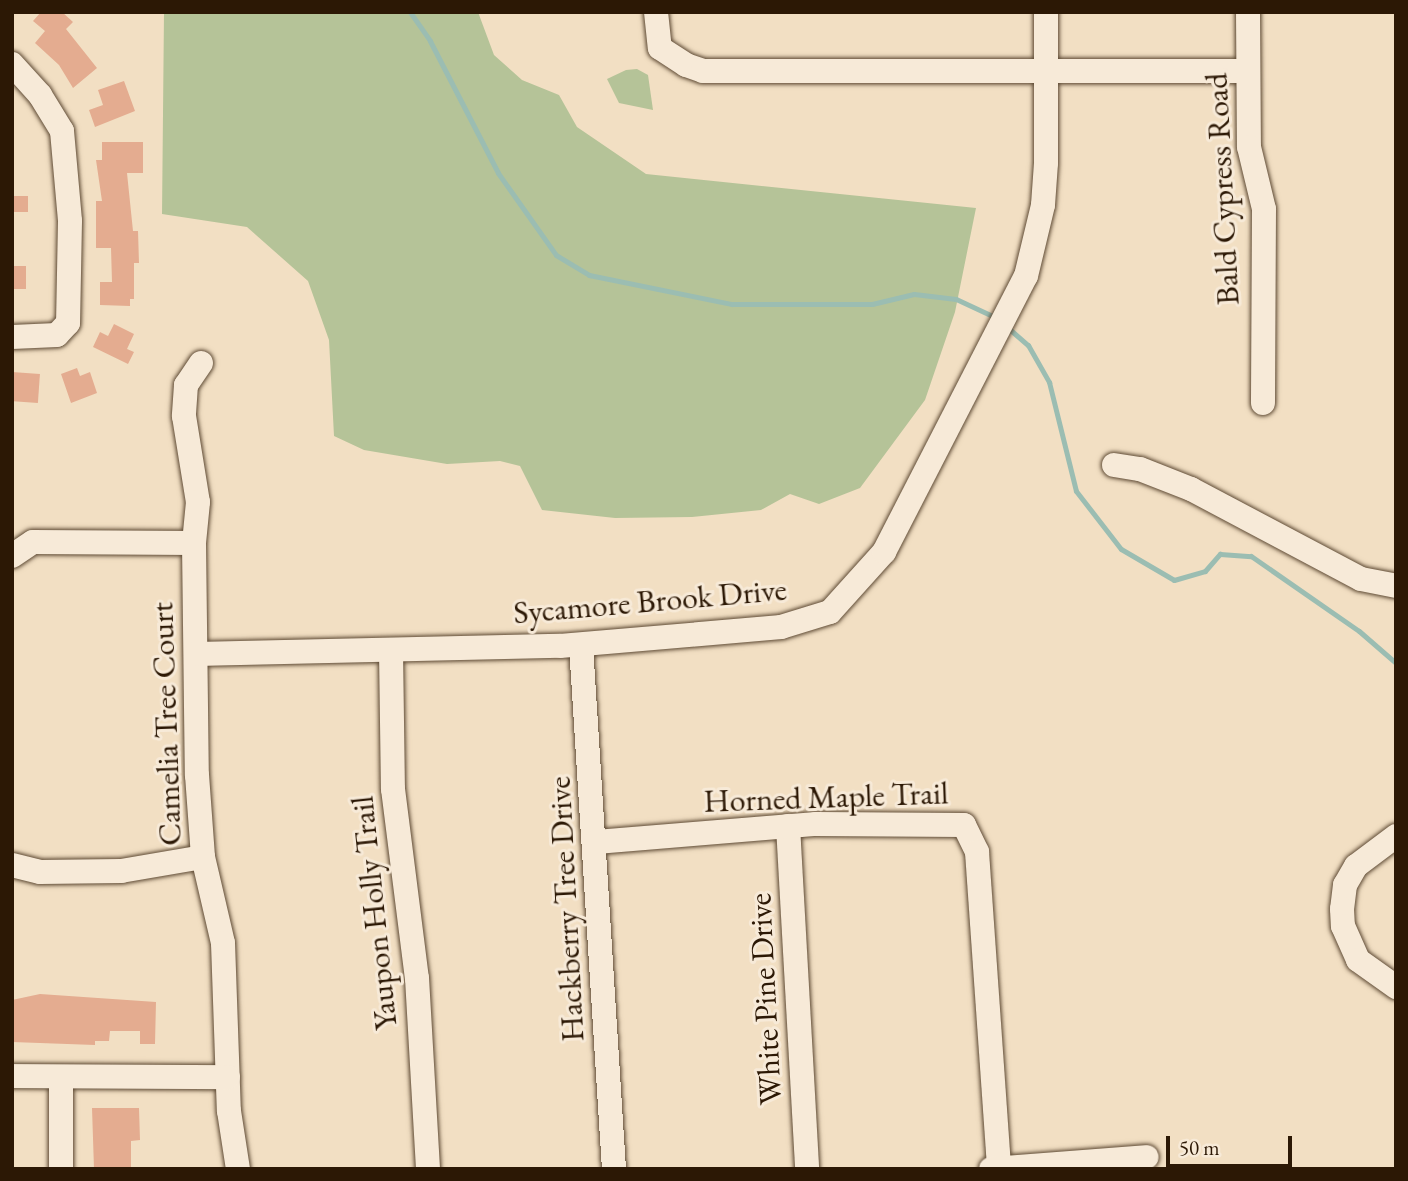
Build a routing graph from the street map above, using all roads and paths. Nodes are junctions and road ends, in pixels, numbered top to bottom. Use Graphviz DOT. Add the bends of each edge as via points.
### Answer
graph roads {
  1 [pos="656,12"];
  2 [pos="1046,12"];
  3 [pos="1248,12"];
  4 [pos="12,64"];
  5 [pos="1045,70"];
  6 [pos="1247,71"];
  7 [pos="12,337"];
  8 [pos="201,363"];
  9 [pos="1263,403"];
  10 [pos="1114,465"];
  11 [pos="194,543"];
  12 [pos="12,556"];
  13 [pos="1396,586"];
  14 [pos="582,645"];
  15 [pos="391,650"];
  16 [pos="196,654"];
  17 [pos="788,826"];
  18 [pos="1396,836"];
  19 [pos="596,842"];
  20 [pos="203,857"];
  21 [pos="12,865"];
  22 [pos="1396,987"];
  23 [pos="12,1076"];
  24 [pos="61,1077"];
  25 [pos="228,1077"];
  26 [pos="1147,1157"];
  27 [pos="999,1168"];
  28 [pos="61,1169"];
  29 [pos="238,1169"];
  30 [pos="428,1169"];
  31 [pos="614,1169"];
  32 [pos="807,1169"];
  33 [pos="991,1169"];
  1 -- 5 [label="street" via="660,48 704,71"];
  2 -- 5 [label="street, Sycamore Brook Drive"];
  3 -- 6 [label="street, Bald Cypress Road"];
  4 -- 7 [label="street" via="62,131 70,221 68,323 57,335"];
  5 -- 6 [label="street"];
  5 -- 14 [label="street, Sycamore Brook Drive" via="1043,205 1026,276 924,482 884,552 830,612 781,627"];
  6 -- 9 [label="street, Bald Cypress Road" via="1249,147 1264,209"];
  8 -- 11 [label="street, Camelia Tree Court" via="186,385 184,416 198,502"];
  10 -- 13 [label="street" via="1140,469 1191,489 1361,579"];
  11 -- 12 [label="street" via="33,542"];
  11 -- 16 [label="street, Camelia Tree Court"];
  14 -- 15 [label="street, Sycamore Brook Drive"];
  14 -- 19 [label="street, Hackberry Tree Drive"];
  15 -- 16 [label="street, Sycamore Brook Drive"];
  15 -- 30 [label="street, Yaupon Holly Trail" via="393,789 417,978"];
  16 -- 20 [label="street, Camelia Tree Court"];
  17 -- 19 [label="street, Horned Maple Trail"];
  17 -- 27 [label="street, Horned Maple Trail" via="952,822 964,825 972,835"];
  17 -- 32 [label="street, White Pine Drive"];
  18 -- 22 [label="street" via="1356,866 1345,885 1342,909 1343,926 1358,960"];
  19 -- 31 [label="street, Hackberry Tree Drive"];
  20 -- 21 [label="street" via="121,871 40,872"];
  20 -- 25 [label="street, Camelia Tree Court" via="223,943"];
  23 -- 24 [label="street"];
  24 -- 25 [label="street"];
  24 -- 28 [label="street"];
  25 -- 29 [label="street, Camelia Tree Court"];
  26 -- 27 [label="street"];
  27 -- 33 [label="street"];
}
